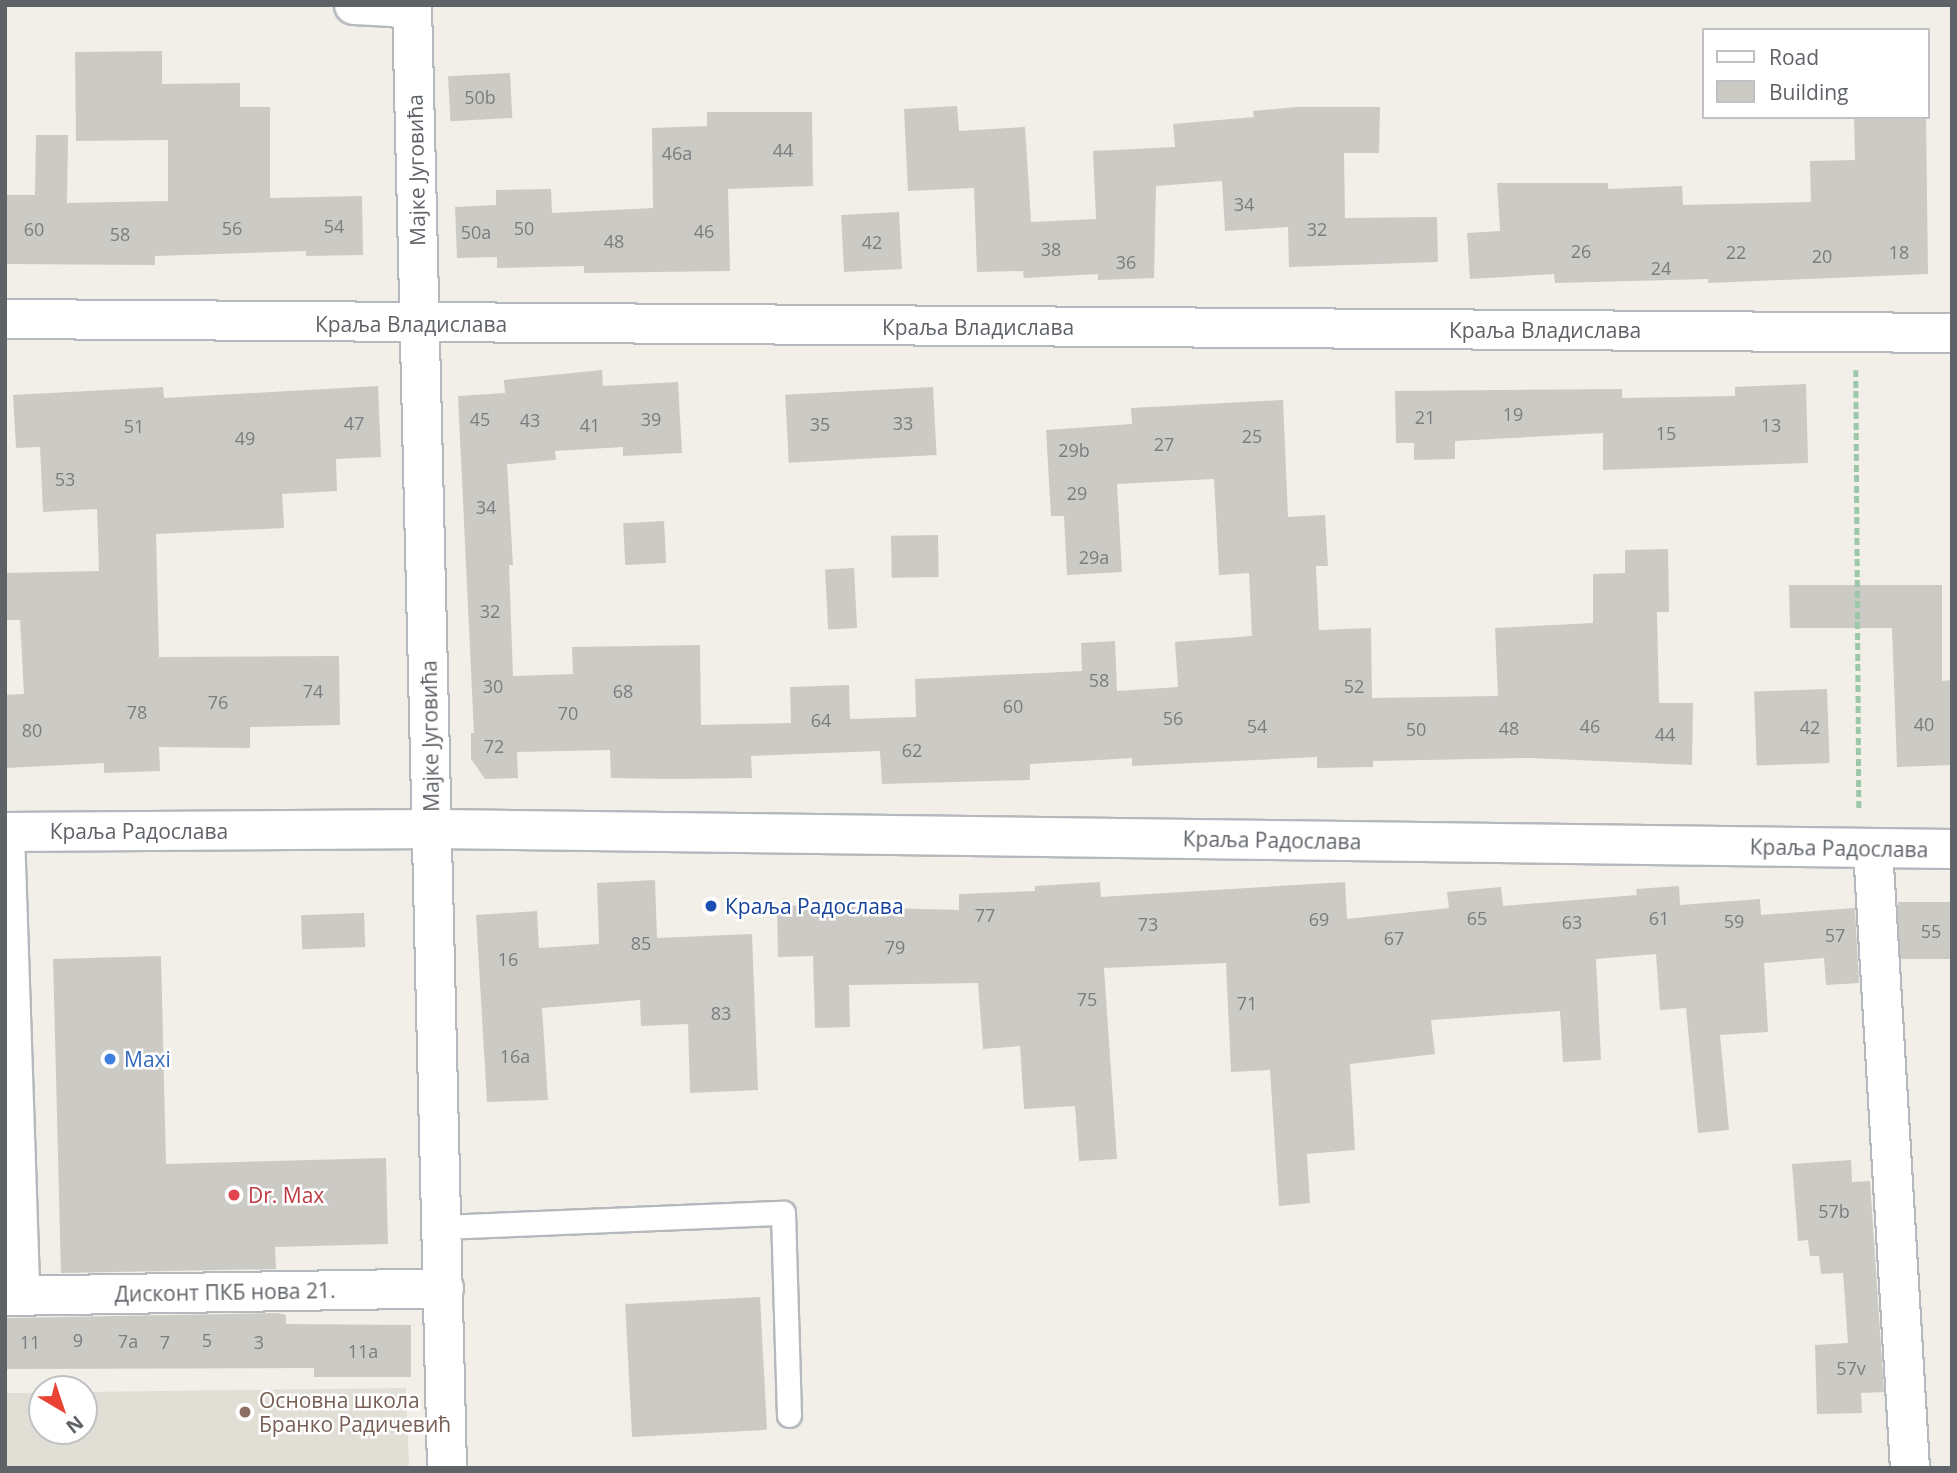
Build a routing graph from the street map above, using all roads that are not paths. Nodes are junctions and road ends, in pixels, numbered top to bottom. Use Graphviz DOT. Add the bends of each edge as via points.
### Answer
graph roads {
  1 [pos="354,5"];
  2 [pos="412,7"];
  3 [pos="5,319"];
  4 [pos="420,324"];
  5 [pos="1952,333"];
  6 [pos="433,829"];
  7 [pos="5,833"];
  8 [pos="1866,848"];
  9 [pos="1952,849"];
  10 [pos="11,1112"];
  11 [pos="442,1227"];
  12 [pos="444,1288"];
  13 [pos="12,1296"];
  14 [pos="789,1415"];
  15 [pos="447,1468"];
  16 [pos="1910,1468"];
  1 -- 2 [label="street"];
  2 -- 4 [label="street, Мајке Југовића"];
  3 -- 4 [label="street, Краља Владислава"];
  4 -- 5 [label="street, Краља Владислава"];
  4 -- 6 [label="street, Мајке Југовића"];
  6 -- 7 [label="street, Краља Радослава"];
  6 -- 8 [label="street, Краља Радослава"];
  6 -- 11 [label="street, Мајке Југовића"];
  7 -- 10 [label="street"];
  8 -- 9 [label="street, Краља Радослава"];
  8 -- 16 [label="street"];
  10 -- 13 [label="street"];
  11 -- 12 [label="street, Мајке Југовића"];
  11 -- 14 [label="lane" via="783,1213"];
  12 -- 13 [label="street, Дисконт ПКБ нова 21."];
  12 -- 15 [label="street, Мајке Југовића"];
}
